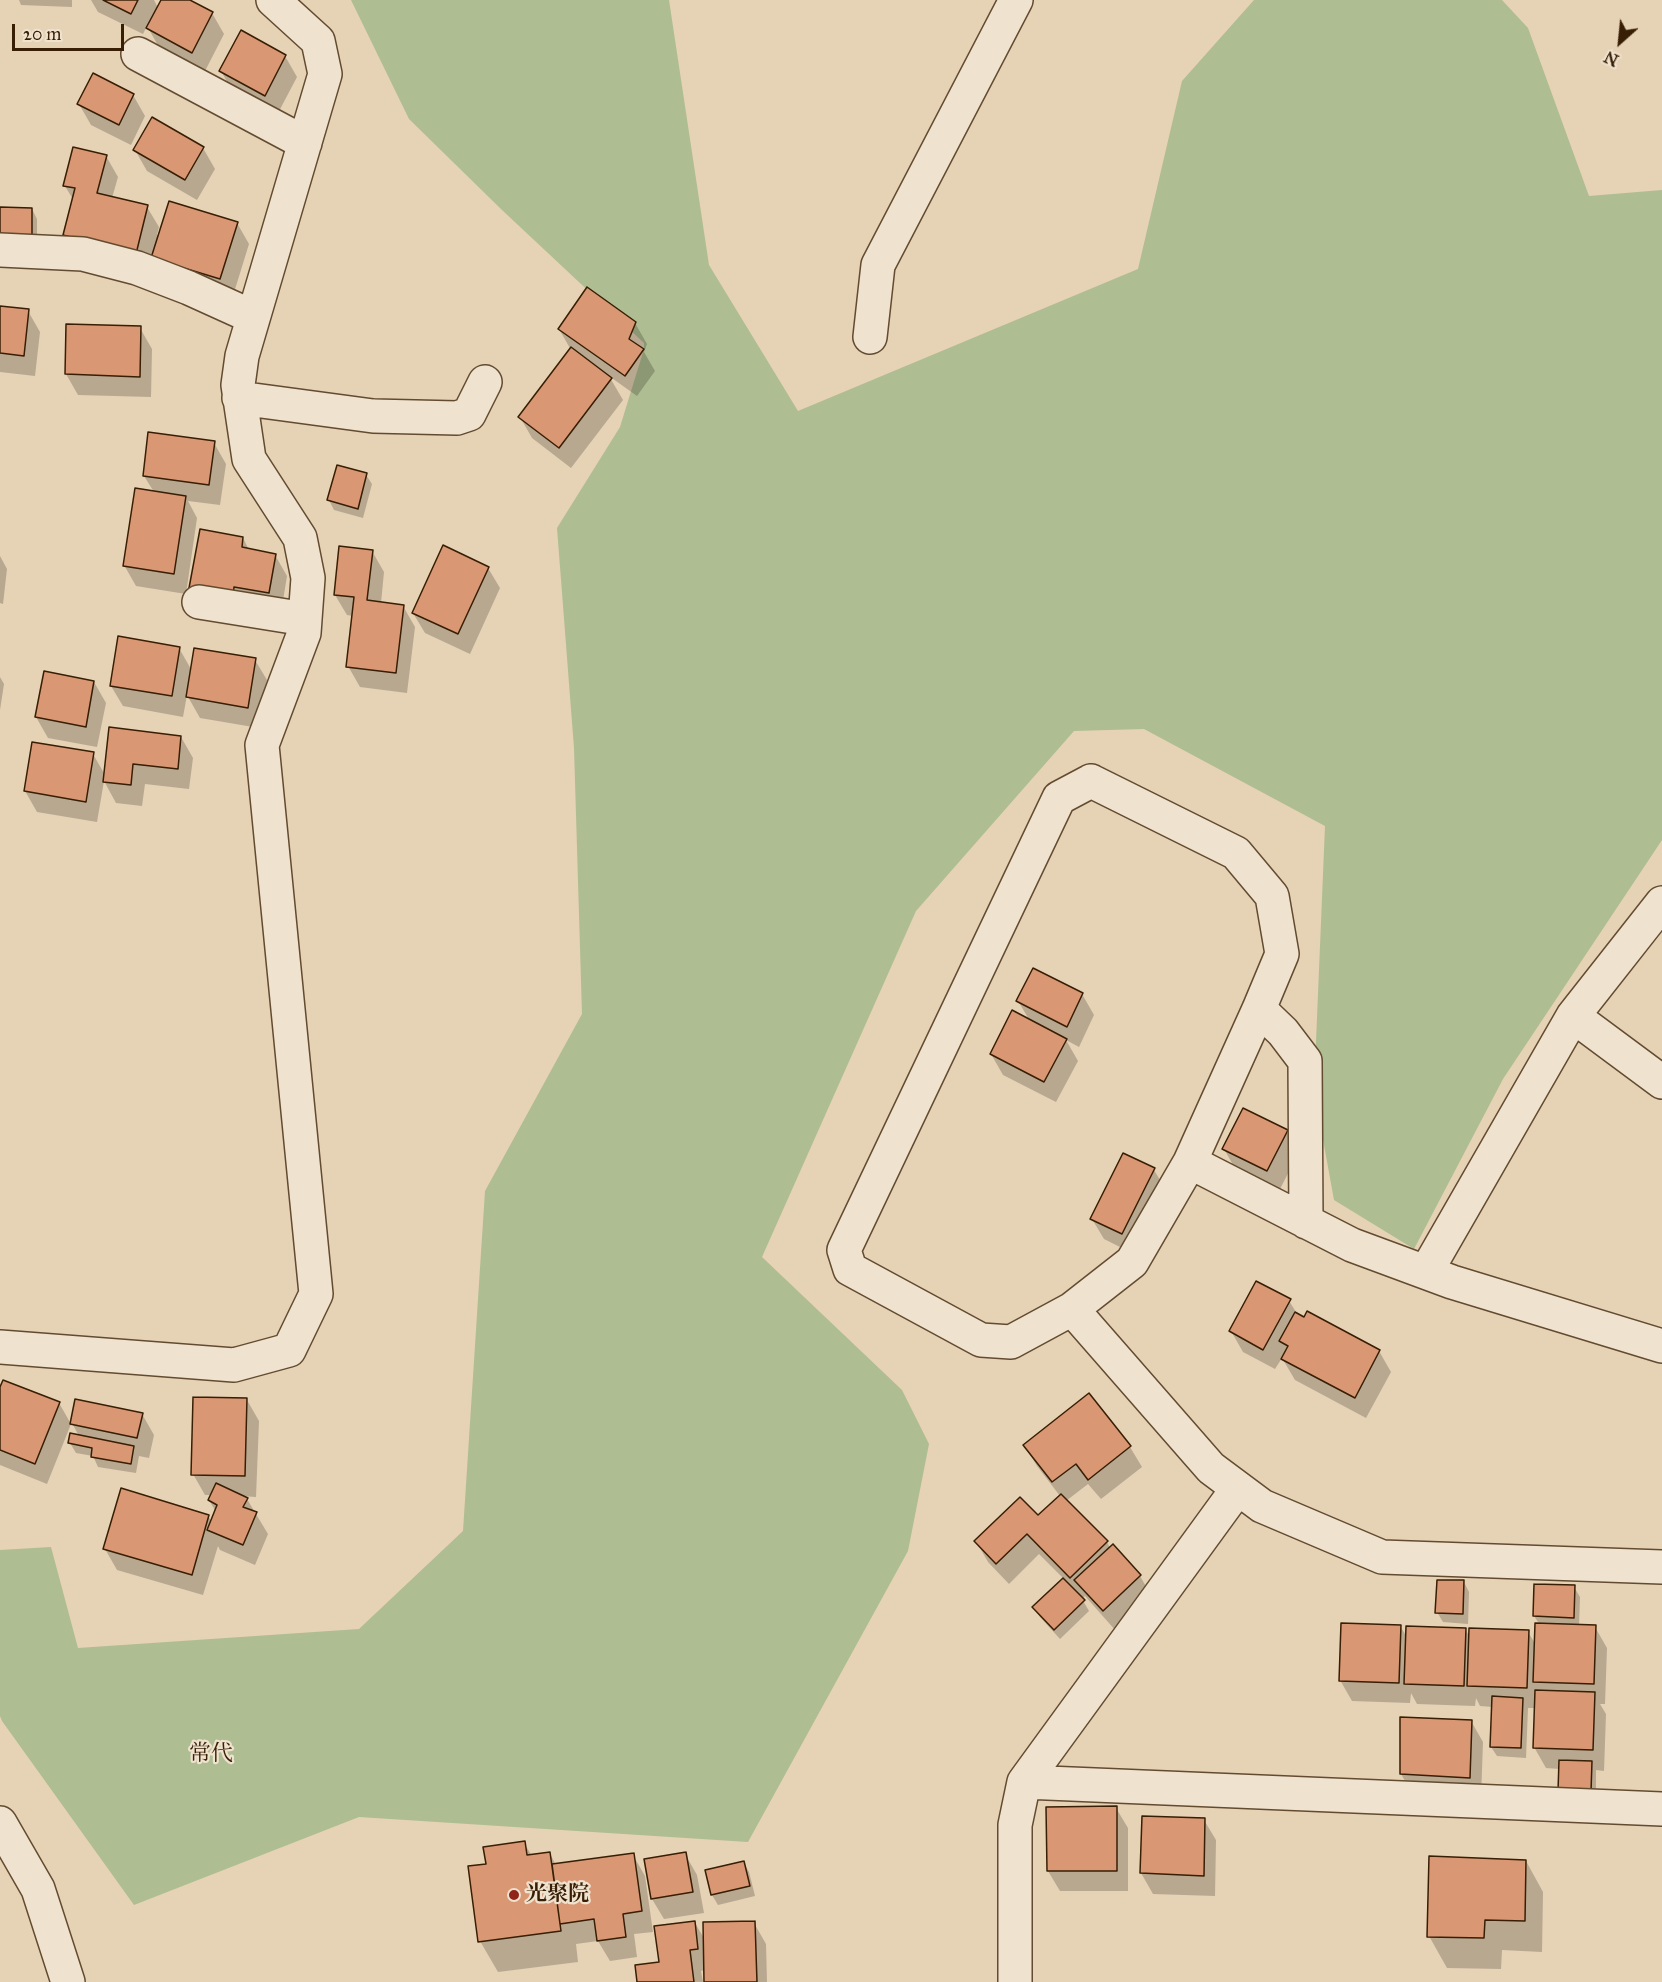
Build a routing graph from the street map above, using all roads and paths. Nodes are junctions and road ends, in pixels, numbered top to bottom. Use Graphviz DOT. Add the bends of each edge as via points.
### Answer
graph roads {
  1 [pos="273,0"];
  2 [pos="1016,0"];
  3 [pos="138,54"];
  4 [pos="305,143"];
  5 [pos="0,250"];
  6 [pos="253,317"];
  7 [pos="870,337"];
  8 [pos="485,382"];
  9 [pos="239,398"];
  10 [pos="199,602"];
  11 [pos="305,619"];
  12 [pos="1662,903"];
  13 [pos="1259,1010"];
  14 [pos="1573,1016"];
  15 [pos="1662,1082"];
  16 [pos="1190,1162"];
  17 [pos="1306,1222"];
  18 [pos="1426,1272"];
  19 [pos="1072,1309"];
  20 [pos="1662,1346"];
  21 [pos="0,1347"];
  22 [pos="1238,1488"];
  23 [pos="1662,1567"];
  24 [pos="1024,1782"];
  25 [pos="1662,1809"];
  26 [pos="0,1822"];
  27 [pos="68,1982"];
  28 [pos="1015,1982"];
  1 -- 4 [label="street" via="318,41 325,74"];
  2 -- 7 [label="street" via="878,265"];
  3 -- 4 [label="street"];
  4 -- 6 [label="street"];
  5 -- 6 [label="street" via="83,254 137,268"];
  6 -- 9 [label="street" via="242,356"];
  8 -- 9 [label="street" via="469,414 457,418 373,416"];
  9 -- 11 [label="street" via="249,459 300,538 308,578"];
  10 -- 11 [label="street"];
  11 -- 21 [label="street" via="304,633 262,745 316,1294 289,1350 234,1365"];
  12 -- 14 [label="street"];
  13 -- 16 [label="street"];
  13 -- 17 [label="street" via="1283,1032 1305,1061"];
  13 -- 19 [label="street" via="1282,954 1272,896 1236,853 1091,781 1059,798 844,1250 850,1269 981,1340 1011,1342"];
  14 -- 15 [label="street"];
  14 -- 18 [label="street"];
  16 -- 17 [label="street"];
  16 -- 19 [label="street" via="1132,1262"];
  17 -- 18 [label="street" via="1352,1245"];
  18 -- 20 [label="street"];
  19 -- 22 [label="street" via="1211,1468"];
  22 -- 23 [label="street" via="1263,1506 1382,1557"];
  22 -- 24 [label="street"];
  24 -- 25 [label="street"];
  24 -- 28 [label="street" via="1015,1826"];
  26 -- 27 [label="street" via="38,1889"];
}
